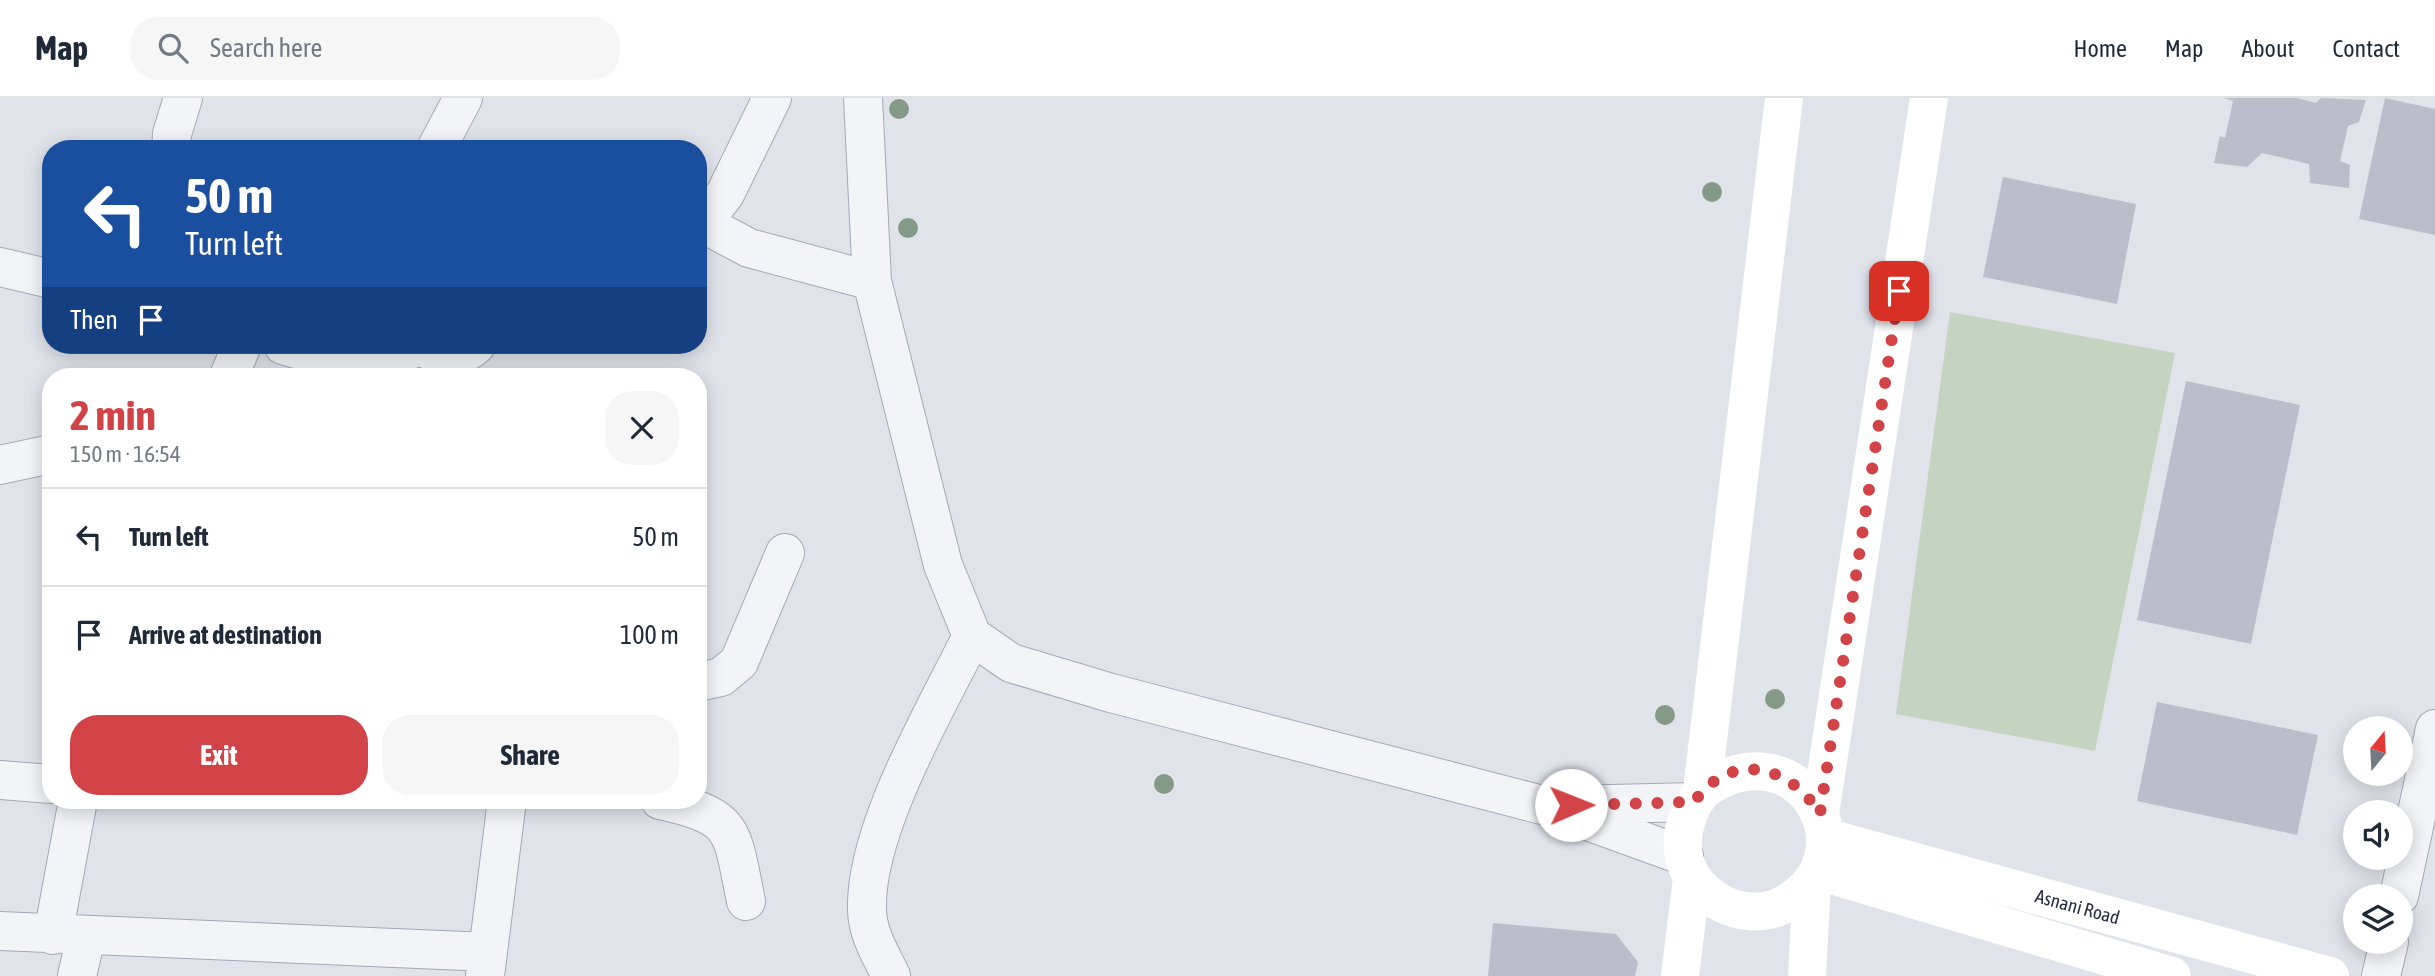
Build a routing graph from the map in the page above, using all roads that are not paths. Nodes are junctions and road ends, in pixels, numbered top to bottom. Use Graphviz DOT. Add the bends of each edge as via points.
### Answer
graph roads {
  1 [pos="183,98"];
  2 [pos="463,98"];
  3 [pos="772,98"];
  4 [pos="863,98"];
  5 [pos="1783,98"];
  6 [pos="1928,98"];
  7 [pos="172,140"];
  8 [pos="441,140"];
  9 [pos="707,216"];
  10 [pos="707,228"];
  11 [pos="0,267"];
  12 [pos="42,277"];
  13 [pos="872,281"];
  14 [pos="314,354"];
  15 [pos="400,354"];
  16 [pos="437,354"];
  17 [pos="470,358"];
  18 [pos="42,456"];
  19 [pos="0,465"];
  20 [pos="785,553"];
  21 [pos="972,636"];
  22 [pos="707,680"];
  23 [pos="2435,729"];
  24 [pos="0,780"];
  25 [pos="42,783"];
  26 [pos="1698,796"];
  27 [pos="1546,806"];
  28 [pos="77,809"];
  29 [pos="506,809"];
  30 [pos="697,809"];
  31 [pos="1819,851"];
  32 [pos="1688,867"];
  33 [pos="2402,884"];
  34 [pos="746,901"];
  35 [pos="0,931"];
  36 [pos="69,936"];
  37 [pos="2386,954"];
  38 [pos="487,964"];
  39 [pos="77,976"];
  40 [pos="891,976"];
  41 [pos="1680,976"];
  42 [pos="1807,976"];
  43 [pos="2172,976"];
  44 [pos="2330,976"];
  45 [pos="2381,976"];
  1 -- 7 [label="street"];
  2 -- 8 [label="street"];
  3 -- 9 [label="street" via="725,194"];
  4 -- 13 [label="street"];
  5 -- 26 [label="street"];
  6 -- 31 [label="street"];
  10 -- 13 [label="street" via="749,248"];
  11 -- 12 [label="street"];
  13 -- 21 [label="street" via="943,565"];
  14 -- 15 [label="street" via="343,363 380,363"];
  16 -- 17 [label="street"];
  18 -- 19 [label="street"];
  20 -- 22 [label="street" via="739,662 721,677"];
  21 -- 27 [label="street" via="1011,663 1111,693"];
  21 -- 40 [label="street" via="894,795 868,881 870,932"];
  23 -- 33 [label="street"];
  24 -- 25 [label="street"];
  26 -- 27 [label="street"];
  26 -- 31 [label="street" via="1721,777 1744,770 1767,771 1789,779 1808,794"];
  26 -- 32 [label="street" via="1682,833"];
  27 -- 32 [label="street"];
  28 -- 36 [label="street"];
  29 -- 38 [label="street"];
  30 -- 34 [label="street" via="721,820 733,842"];
  31 -- 32 [label="street" via="1796,898 1775,909 1752,912 1729,908 1708,896"];
  31 -- 42 [label="street"];
  31 -- 43 [label="street, Asnani Road"];
  31 -- 44 [label="street, Asnani Road"];
  32 -- 41 [label="street"];
  35 -- 36 [label="street"];
  36 -- 38 [label="street"];
  36 -- 39 [label="street"];
  37 -- 45 [label="street"];
}
